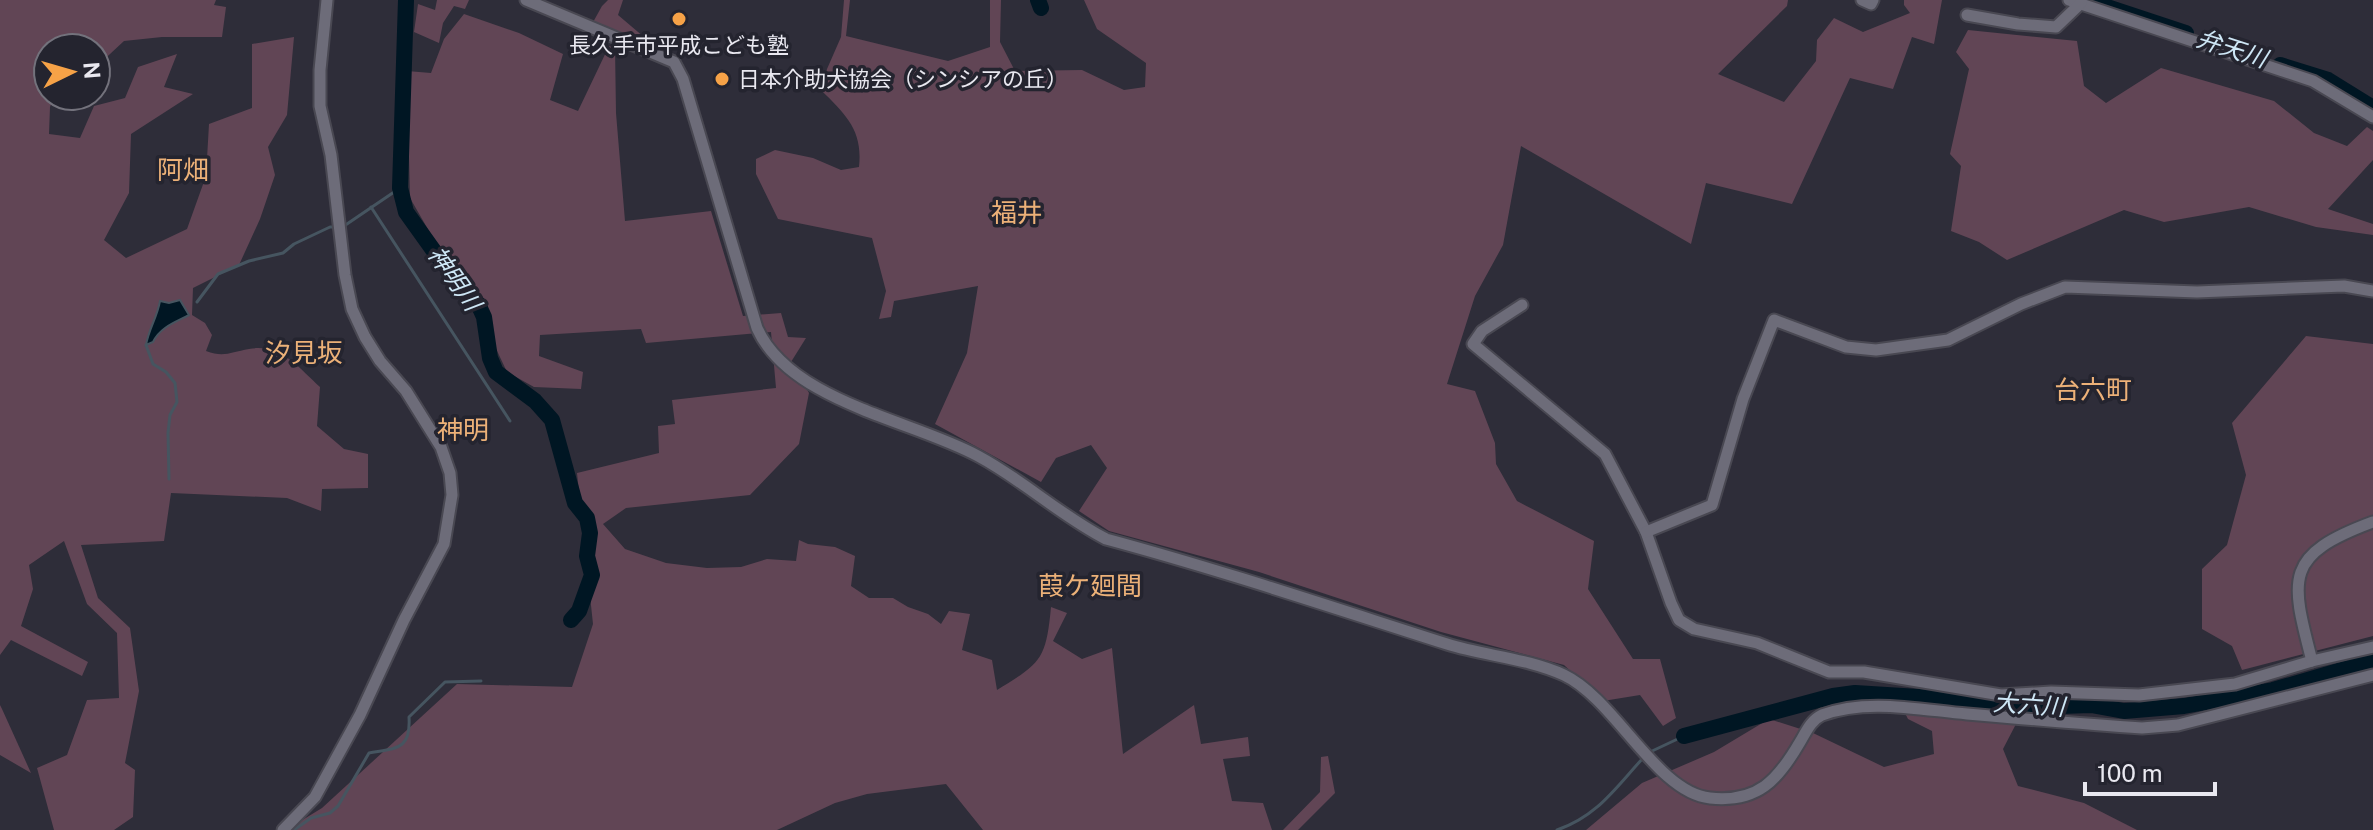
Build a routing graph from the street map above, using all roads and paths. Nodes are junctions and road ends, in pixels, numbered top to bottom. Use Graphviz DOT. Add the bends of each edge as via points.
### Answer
graph roads {
  1 [pos="327,0"];
  2 [pos="526,0"];
  3 [pos="1862,0"];
  4 [pos="1873,0"];
  5 [pos="2075,2"];
  6 [pos="1967,15"];
  7 [pos="2373,117"];
  8 [pos="2373,291"];
  9 [pos="1522,305"];
  10 [pos="2373,522"];
  11 [pos="1646,532"];
  12 [pos="2373,647"];
  13 [pos="2312,661"];
  14 [pos="2373,675"];
  15 [pos="283,830"];
  1 -- 15 [label="street" via="320,106 352,309 380,361 441,447 452,495 444,544 360,715 315,797"];
  2 -- 14 [label="street" via="674,62 757,328 764,345 796,376 975,454 1106,539 1563,675 1580,684 1685,790 1708,798 1738,797 1766,787 1784,770 1810,724 1836,712 1893,707 2142,728 2178,725"];
  3 -- 4 [label="street"];
  5 -- 6 [label="street" via="2056,27"];
  5 -- 7 [label="street" via="2313,81"];
  8 -- 11 [label="street" via="2344,286 2197,292 2065,287 1948,340 1876,350 1846,347 1774,320 1743,399 1712,505"];
  9 -- 11 [label="street" via="1482,331 1473,344 1605,454"];
  10 -- 13 [label="street" via="2318,547 2297,577"];
  11 -- 13 [label="street" via="1679,620 1694,629 1779,650 1829,672 1864,672 2001,695 2139,695 2235,684"];
  12 -- 13 [label="street"];
}
